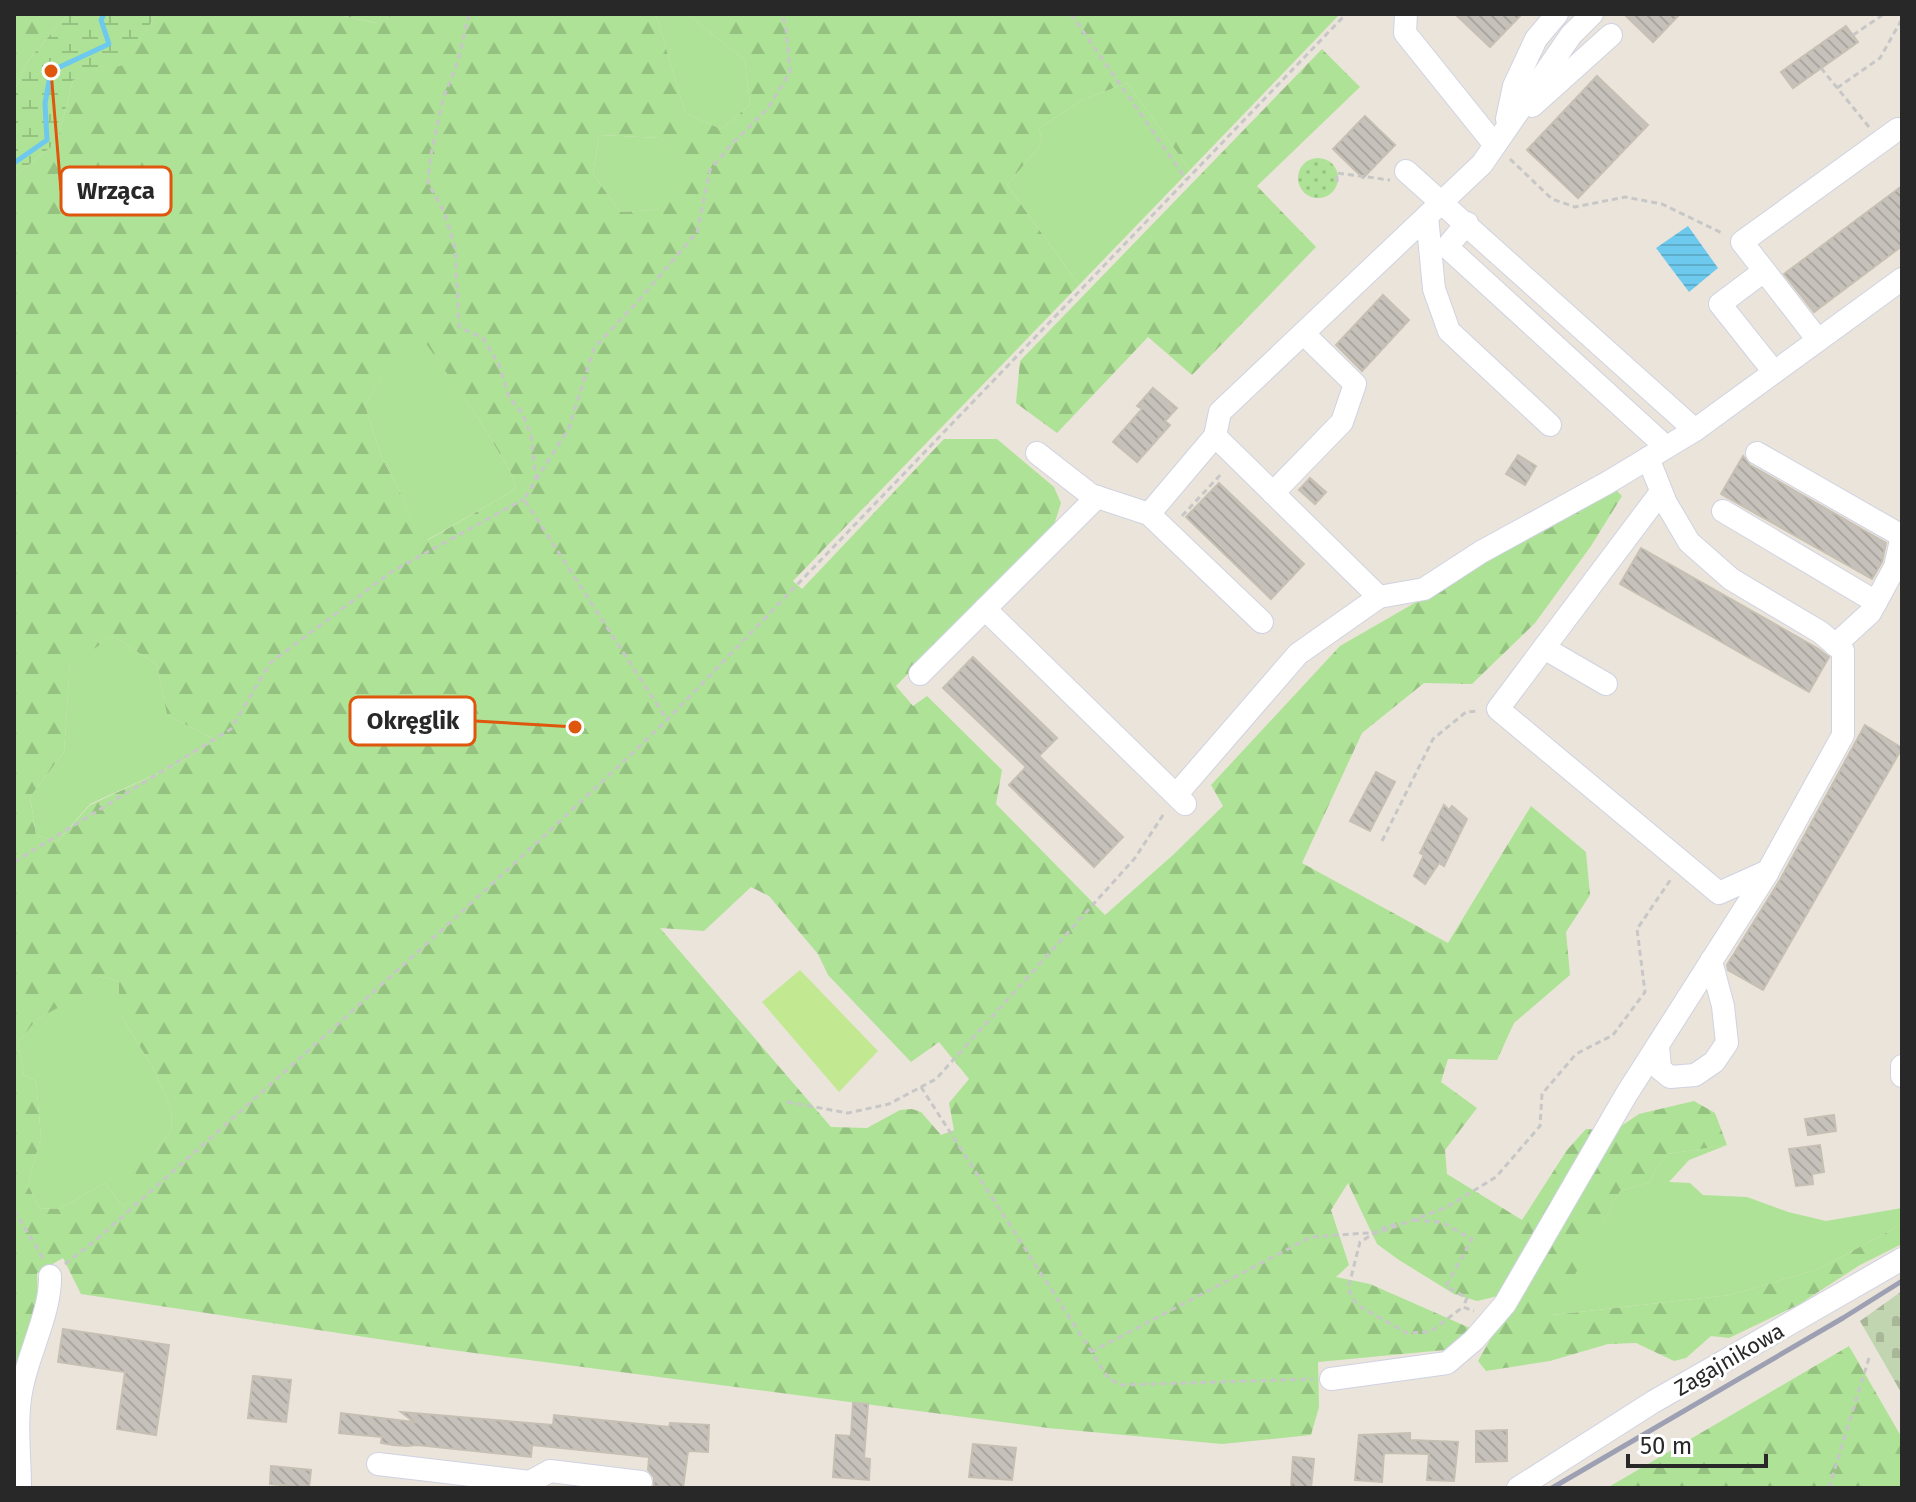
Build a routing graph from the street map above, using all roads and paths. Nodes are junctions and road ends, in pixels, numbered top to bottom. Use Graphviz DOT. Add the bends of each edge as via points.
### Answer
graph roads {
  1 [pos="469,14"];
  2 [pos="782,14"];
  3 [pos="1071,14"];
  4 [pos="1346,14"];
  5 [pos="1406,14"];
  6 [pos="1557,14"];
  7 [pos="1592,14"];
  8 [pos="1884,14"];
  9 [pos="1902,19"];
  10 [pos="1611,35"];
  11 [pos="1853,35"];
  12 [pos="1821,68"];
  13 [pos="1837,88"];
  14 [pos="1890,135"];
  15 [pos="1500,138"];
  16 [pos="1414,177"];
  17 [pos="1186,179"];
  18 [pos="1337,182"];
  19 [pos="1435,209"];
  20 [pos="1467,223"];
  21 [pos="1742,242"];
  22 [pos="1764,271"];
  23 [pos="1902,279"];
  24 [pos="1304,334"];
  25 [pos="1818,340"];
  26 [pos="1774,372"];
  27 [pos="1550,425"];
  28 [pos="1695,430"];
  29 [pos="1215,436"];
  30 [pos="1037,453"];
  31 [pos="1657,453"];
  32 [pos="1757,453"];
  33 [pos="1237,458"];
  34 [pos="536,480"];
  35 [pos="1661,492"];
  36 [pos="1273,493"];
  37 [pos="1097,497"];
  38 [pos="524,499"];
  39 [pos="1723,511"];
  40 [pos="1149,514"];
  41 [pos="1168,532"];
  42 [pos="1899,557"];
  43 [pos="1379,597"];
  44 [pos="1876,602"];
  45 [pos="985,609"];
  46 [pos="1262,622"];
  47 [pos="1835,645"];
  48 [pos="1544,648"];
  49 [pos="920,674"];
  50 [pos="1606,684"];
  51 [pos="1498,709"];
  52 [pos="667,720"];
  53 [pos="1181,800"];
  54 [pos="1382,841"];
  55 [pos="14,862"];
  56 [pos="1682,863"];
  57 [pos="1768,871"];
  58 [pos="1711,961"];
  59 [pos="1658,1045"];
  60 [pos="1902,1066"];
  61 [pos="1902,1076"];
  62 [pos="921,1087"];
  63 [pos="787,1102"];
  64 [pos="14,1210"];
  65 [pos="1413,1220"];
  66 [pos="1902,1259"];
  67 [pos="50,1276"];
  68 [pos="1463,1307"];
  69 [pos="1493,1319"];
  70 [pos="1091,1352"];
  71 [pos="1869,1358"];
  72 [pos="1331,1379"];
  73 [pos="378,1464"];
  74 [pos="436,1480"];
  75 [pos="641,1482"];
  76 [pos="20,1488"];
  77 [pos="1518,1488"];
  78 [pos="1829,1488"];
  1 -- 34 [label="path" via="443,99 428,183 455,247 459,327 483,338 499,365 509,397 531,436"];
  2 -- 34 [label="path" via="790,72 768,108 710,170 697,232 594,348 569,428"];
  3 -- 17 [label="path"];
  4 -- 17 [label="path"];
  5 -- 15 [label="street" via="1405,33"];
  6 -- 15 [label="street" via="1536,39 1514,86"];
  7 -- 15 [label="street" via="1571,35"];
  8 -- 11 [label="path"];
  9 -- 13 [label="path" via="1880,58"];
  10 -- 15 [label="street"];
  12 -- 13 [label="path"];
  13 -- 14 [label="path"];
  14 -- 21 [label="street"];
  15 -- 19 [label="street" via="1482,164"];
  15 -- 21 [label="path" via="1552,199 1575,207 1625,197 1662,204"];
  16 -- 18 [label="path" via="1337,173"];
  16 -- 19 [label="street"];
  17 -- 52 [label="path"];
  19 -- 20 [label="street"];
  19 -- 24 [label="street"];
  19 -- 27 [label="street" via="1434,289 1449,331"];
  20 -- 28 [label="street"];
  20 -- 31 [label="street" via="1447,247"];
  21 -- 22 [label="street"];
  22 -- 25 [label="street"];
  22 -- 26 [label="street" via="1720,304"];
  23 -- 25 [label="street"];
  24 -- 29 [label="street" via="1220,412"];
  24 -- 36 [label="street" via="1355,384 1342,422"];
  25 -- 26 [label="street"];
  26 -- 28 [label="street"];
  28 -- 31 [label="street"];
  29 -- 33 [label="street"];
  29 -- 40 [label="street"];
  30 -- 37 [label="street"];
  31 -- 35 [label="street"];
  31 -- 43 [label="street" via="1424,589"];
  32 -- 42 [label="street" via="1902,536"];
  33 -- 36 [label="street"];
  33 -- 41 [label="path"];
  34 -- 38 [label="path"];
  35 -- 47 [label="street" via="1689,542 1731,579"];
  35 -- 48 [label="street"];
  36 -- 43 [label="street"];
  37 -- 40 [label="street"];
  37 -- 45 [label="street"];
  38 -- 52 [label="path"];
  38 -- 55 [label="path" via="391,572 270,663 231,729"];
  39 -- 44 [label="street"];
  40 -- 41 [label="street"];
  41 -- 46 [label="street"];
  42 -- 44 [label="street"];
  43 -- 53 [label="street" via="1298,654"];
  44 -- 47 [label="street"];
  45 -- 49 [label="street"];
  45 -- 53 [label="street"];
  47 -- 57 [label="street" via="1843,651 1843,735"];
  48 -- 50 [label="street"];
  48 -- 51 [label="street"];
  51 -- 54 [label="path" via="1466,712 1433,739"];
  51 -- 56 [label="street"];
  52 -- 67 [label="path" via="239,1113"];
  53 -- 62 [label="path" via="936,1079"];
  56 -- 57 [label="street" via="1719,893"];
  56 -- 65 [label="path" via="1637,929 1645,992 1613,1035 1576,1054 1542,1094 1540,1126 1496,1177 1447,1207"];
  57 -- 58 [label="street"];
  58 -- 59 [label="street"];
  58 -- 59 [label="street" via="1727,1043 1714,1062 1695,1075 1670,1077 1660,1069"];
  59 -- 69 [label="street"];
  60 -- 61 [label="street"];
  62 -- 63 [label="path" via="889,1104 848,1113"];
  62 -- 70 [label="path"];
  64 -- 67 [label="path"];
  65 -- 68 [label="path" via="1441,1222 1472,1239 1446,1286 1467,1298"];
  65 -- 68 [label="path" via="1383,1228 1360,1242 1348,1289 1357,1305 1407,1333 1430,1332"];
  65 -- 70 [label="path" via="1381,1232 1311,1237"];
  66 -- 77 [label="street, Zagajnikowa" via="1653,1402"];
  67 -- 76 [label="street" via="21,1391"];
  68 -- 69 [label="path"];
  69 -- 72 [label="street" via="1447,1363"];
  70 -- 72 [label="path" via="1109,1379 1122,1385"];
  71 -- 78 [label="path"];
  73 -- 74 [label="street"];
  74 -- 75 [label="street" via="530,1482 550,1471"];
}
